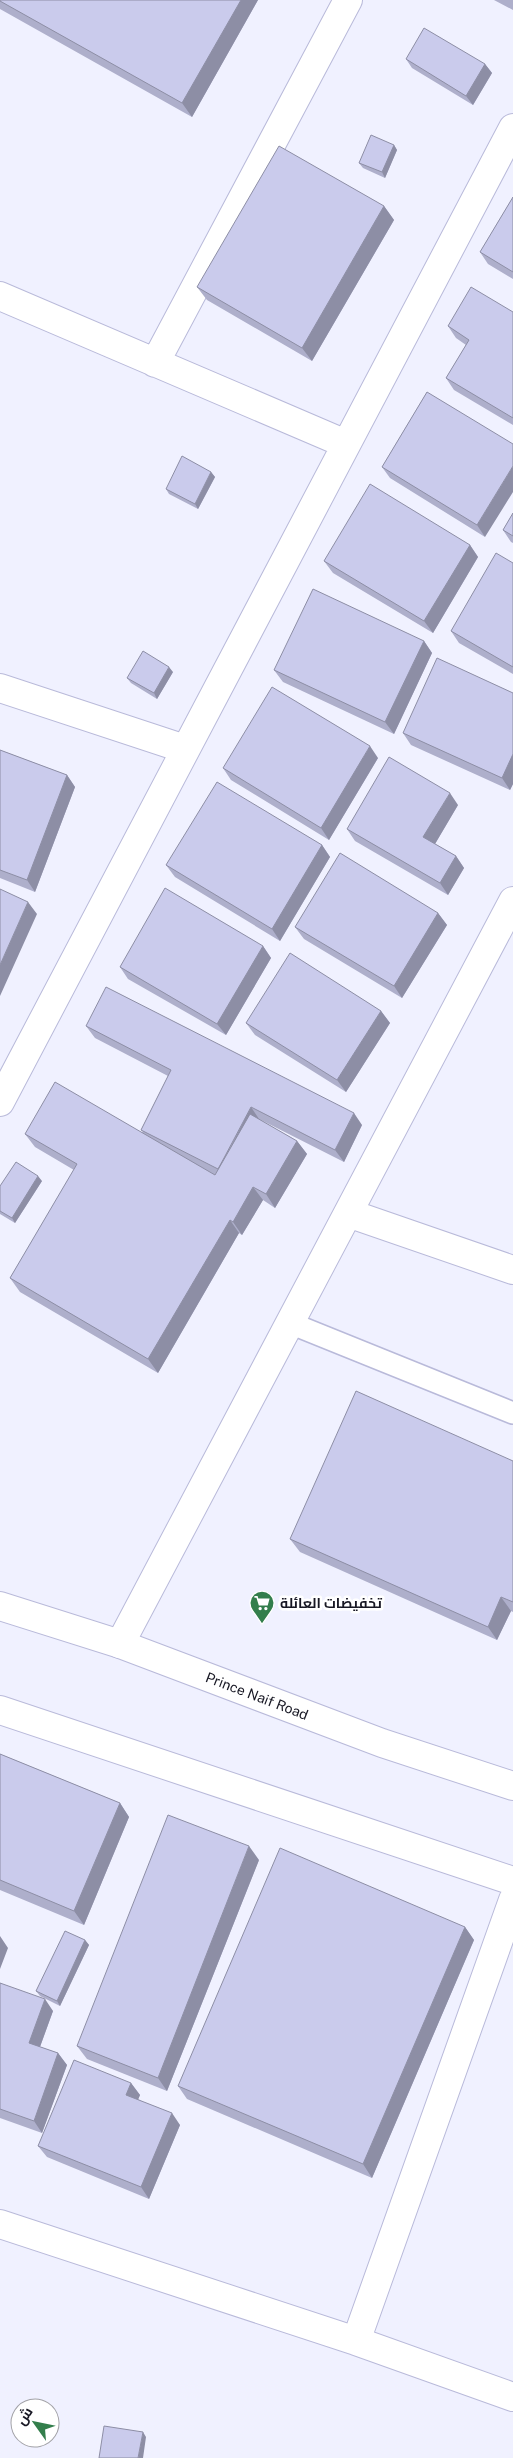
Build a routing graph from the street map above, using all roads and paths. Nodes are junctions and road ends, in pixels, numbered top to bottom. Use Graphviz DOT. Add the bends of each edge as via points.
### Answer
graph roads {
  1 [pos="348,0"];
  2 [pos="513,128"];
  3 [pos="0,296"];
  4 [pos="155,363"];
  5 [pos="346,444"];
  6 [pos="0,688"];
  7 [pos="184,749"];
  8 [pos="513,901"];
  9 [pos="3,1086"];
  10 [pos="348,1213"];
  11 [pos="513,1270"];
  12 [pos="290,1323"];
  13 [pos="513,1413"];
  14 [pos="0,1606"];
  15 [pos="120,1644"];
  16 [pos="0,1710"];
  17 [pos="513,1786"];
  18 [pos="513,1881"];
  19 [pos="513,1900"];
  20 [pos="0,2224"];
  21 [pos="356,2341"];
  22 [pos="513,2397"];
  1 -- 4 [label="street"];
  2 -- 5 [label="street"];
  3 -- 4 [label="street"];
  4 -- 5 [label="street"];
  5 -- 7 [label="street"];
  6 -- 7 [label="street"];
  7 -- 9 [label="street"];
  8 -- 10 [label="street"];
  10 -- 11 [label="street"];
  10 -- 12 [label="street"];
  12 -- 13 [label="lane"];
  12 -- 15 [label="street"];
  14 -- 15 [label="street, Prince Naif Road"];
  15 -- 17 [label="street, Prince Naif Road" via="382,1743"];
  16 -- 18 [label="street"];
  19 -- 21 [label="street"];
  20 -- 21 [label="street"];
  21 -- 22 [label="street"];
}
